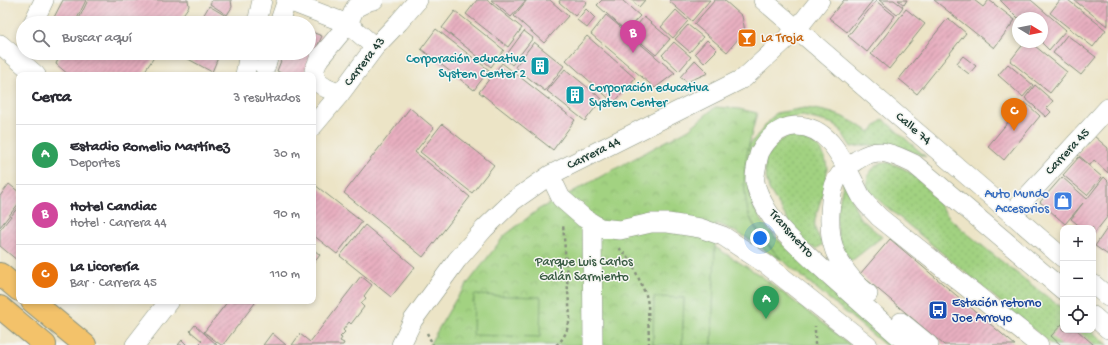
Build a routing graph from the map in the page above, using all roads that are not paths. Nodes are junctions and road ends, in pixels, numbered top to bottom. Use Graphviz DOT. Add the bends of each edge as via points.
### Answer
graph roads {
  1 [pos="44,0"];
  2 [pos="262,0"];
  3 [pos="286,0"];
  4 [pos="374,0"];
  5 [pos="405,0"];
  6 [pos="418,0"];
  7 [pos="763,0"];
  8 [pos="820,0"];
  9 [pos="36,16"];
  10 [pos="259,16"];
  11 [pos="281,16"];
  12 [pos="399,22"];
  13 [pos="348,24"];
  14 [pos="797,29"];
  15 [pos="0,44"];
  16 [pos="374,47"];
  17 [pos="16,50"];
  18 [pos="26,60"];
  19 [pos="247,60"];
  20 [pos="34,72"];
  21 [pos="245,72"];
  22 [pos="314,72"];
  23 [pos="316,78"];
  24 [pos="340,94"];
  25 [pos="1108,108"];
  26 [pos="316,122"];
  27 [pos="847,167"];
  28 [pos="550,175"];
  29 [pos="1012,213"];
  30 [pos="592,233"];
  31 [pos="1060,255"];
  32 [pos="0,274"];
  33 [pos="16,287"];
  34 [pos="1060,287"];
  35 [pos="1096,287"];
  36 [pos="1108,297"];
  37 [pos="36,304"];
  38 [pos="167,304"];
  39 [pos="0,307"];
  40 [pos="1096,319"];
  41 [pos="1108,329"];
  42 [pos="45,345"];
  43 [pos="85,345"];
  44 [pos="135,345"];
  45 [pos="401,345"];
  46 [pos="593,345"];
  47 [pos="868,345"];
  48 [pos="910,345"];
  49 [pos="929,345"];
  50 [pos="1039,345"];
  1 -- 9 [label="street"];
  2 -- 10 [label="street"];
  3 -- 11 [label="street"];
  3 -- 13 [label="street"];
  4 -- 13 [label="street" via="355,8"];
  5 -- 12 [label="street"];
  6 -- 12 [label="street, Carrera 43"];
  7 -- 14 [label="street, Calle 74"];
  8 -- 14 [label="street, Carrera 44"];
  12 -- 16 [label="street, Carrera 43"];
  13 -- 16 [label="street"];
  13 -- 22 [label="street" via="320,59"];
  14 -- 28 [label="street, Carrera 44" via="744,78"];
  14 -- 29 [label="street, Calle 74"];
  15 -- 17 [label="street"];
  16 -- 24 [label="street, Carrera 43"];
  18 -- 20 [label="street"];
  19 -- 21 [label="street"];
  23 -- 24 [label="street" via="326,88"];
  24 -- 26 [label="street, Carrera 43"];
  25 -- 29 [label="street, Carrera 45"];
  27 -- 34 [label="street, Transmetro" via="864,156 879,152 903,158 914,164"];
  27 -- 48 [label="street, Transmetro" via="822,134 812,128 790,127 778,131 759,154 755,182 768,210 798,246"];
  27 -- 49 [label="street, Transmetro" via="837,180 830,211 830,229 838,257 860,288"];
  27 -- 50 [label="street, Transmetro" via="862,198 879,217"];
  28 -- 30 [label="street" via="561,198"];
  28 -- 45 [label="street, Carrera 44" via="513,201 484,229 457,260 413,320"];
  29 -- 31 [label="street, Calle 74"];
  30 -- 46 [label="street"];
  30 -- 47 [label="street" via="600,228 620,230 646,224 668,223 700,228 723,236 767,265"];
  32 -- 33 [label="main road"];
  35 -- 36 [label="street"];
  37 -- 43 [label="main road"];
  38 -- 44 [label="street"];
  39 -- 42 [label="main road"];
  40 -- 41 [label="street"];
}
